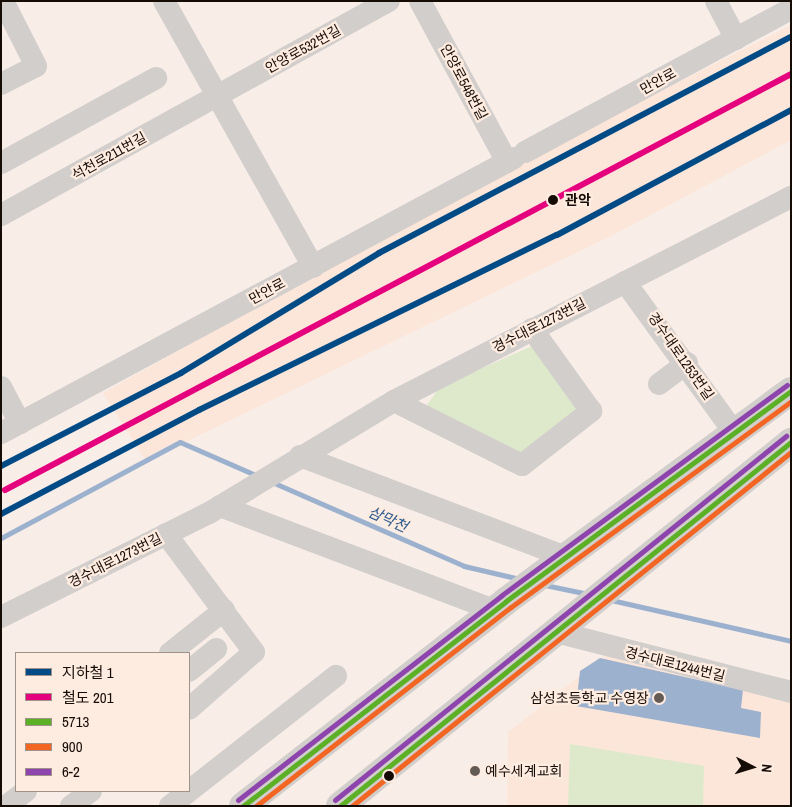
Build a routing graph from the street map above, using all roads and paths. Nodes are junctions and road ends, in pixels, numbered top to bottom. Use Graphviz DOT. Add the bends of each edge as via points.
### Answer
graph roads {
  1 [pos="3,1"];
  2 [pos="164,1"];
  3 [pos="389,1"];
  4 [pos="420,1"];
  5 [pos="716,1"];
  6 [pos="791,9"];
  7 [pos="736,39"];
  8 [pos="156,78"];
  9 [pos="1,84"];
  10 [pos="216,96"];
  11 [pos="515,157"];
  12 [pos="1,163"];
  13 [pos="791,197"];
  14 [pos="1,215"];
  15 [pos="313,267"];
  16 [pos="625,282"];
  17 [pos="537,336"];
  18 [pos="687,363"];
  19 [pos="659,384"];
  20 [pos="1,387"];
  21 [pos="440,387"];
  22 [pos="791,391"];
  23 [pos="394,401"];
  24 [pos="10,428"];
  25 [pos="734,432"];
  26 [pos="791,442"];
  27 [pos="296,459"];
  28 [pos="224,504"];
  29 [pos="166,534"];
  30 [pos="564,558"];
  31 [pos="500,605"];
  32 [pos="224,610"];
  33 [pos="1,617"];
  34 [pos="560,633"];
  35 [pos="216,649"];
  36 [pos="171,652"];
  37 [pos="190,670"];
  38 [pos="336,676"];
  39 [pos="791,692"];
  40 [pos="190,704"];
  41 [pos="190,789"];
  42 [pos="25,792"];
  43 [pos="90,792"];
  44 [pos="187,792"];
  45 [pos="6,806"];
  46 [pos="71,806"];
  47 [pos="170,806"];
  48 [pos="243,806"];
  49 [pos="340,806"];
  1 -- 9 [label="street" via="36,66"];
  2 -- 10 [label="street"];
  3 -- 10 [label="street, 안양로532번길"];
  4 -- 11 [label="street, 안양로548번길"];
  5 -- 7 [label="street"];
  6 -- 7 [label="street, 만안로"];
  7 -- 11 [label="street, 만안로"];
  8 -- 12 [label="street"];
  10 -- 14 [label="street, 석천로211번길"];
  10 -- 15 [label="street"];
  11 -- 15 [label="street, 만안로"];
  13 -- 16 [label="street, 경수대로1273번길"];
  15 -- 24 [label="street, 만안로"];
  16 -- 17 [label="street, 경수대로1273번길"];
  16 -- 18 [label="street, 경수대로1253번길"];
  17 -- 21 [label="street"];
  17 -- 23 [label="street, 경수대로1273번길"];
  17 -- 23 [label="street" via="591,411 522,465"];
  18 -- 19 [label="street"];
  18 -- 25 [label="street, 경수대로1253번길"];
  20 -- 24 [label="street, 만안로"];
  22 -- 25 [label="main road"];
  23 -- 27 [label="street, 경수대로1273번길"];
  25 -- 30 [label="main road"];
  26 -- 34 [label="main road" via="637,566"];
  27 -- 28 [label="street, 경수대로1273번길"];
  27 -- 30 [label="street"];
  28 -- 29 [label="street, 경수대로1273번길"];
  28 -- 31 [label="street"];
  29 -- 32 [label="street"];
  29 -- 33 [label="street, 경수대로1273번길"];
  30 -- 31 [label="main road"];
  31 -- 48 [label="main road"];
  32 -- 36 [label="street"];
  32 -- 40 [label="street" via="254,652"];
  34 -- 39 [label="street, 경수대로1244번길"];
  34 -- 49 [label="main road"];
  35 -- 37 [label="street"];
  38 -- 41 [label="street"];
  42 -- 45 [label="street"];
  43 -- 46 [label="street"];
  44 -- 47 [label="street"];
}
